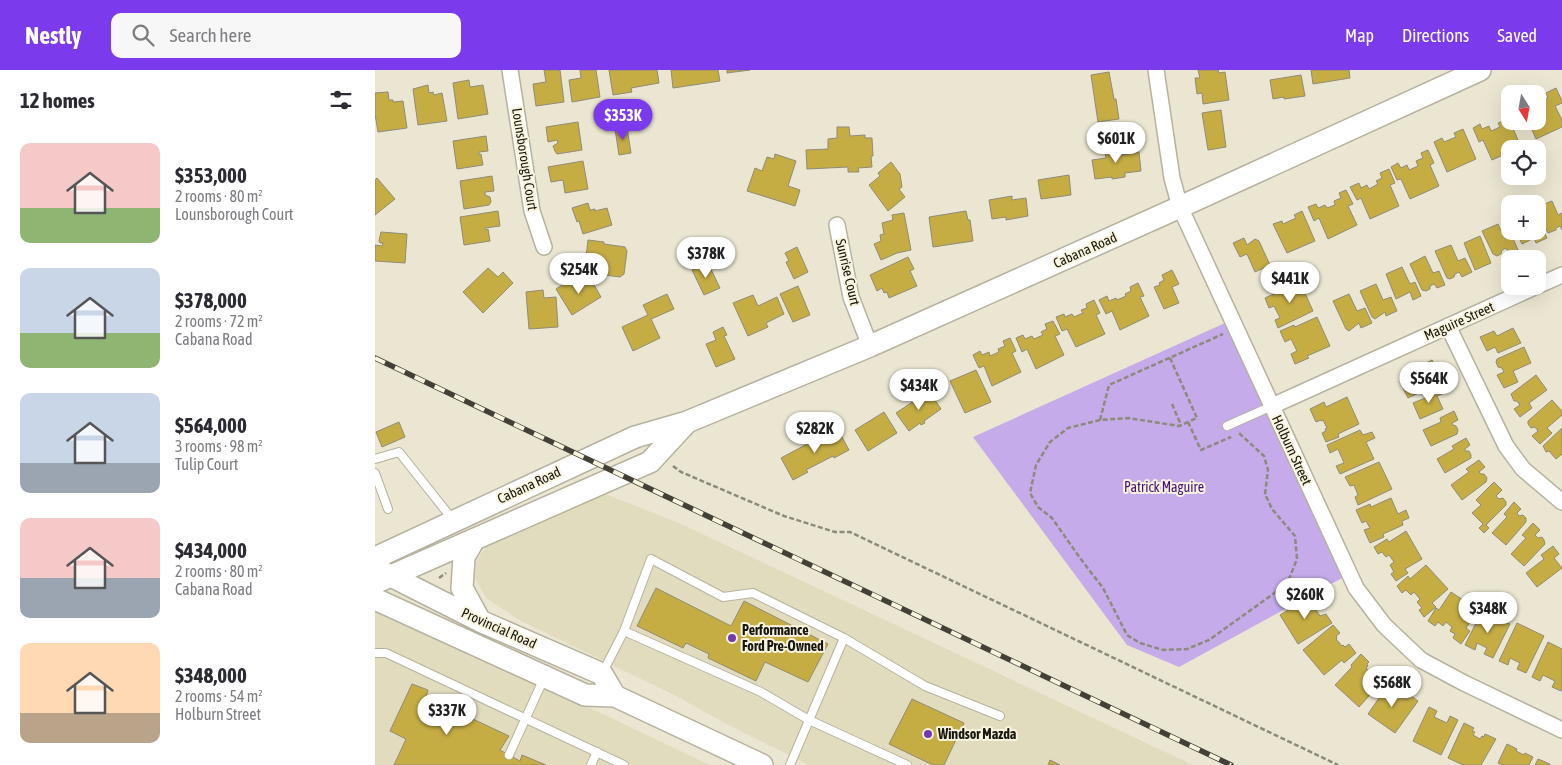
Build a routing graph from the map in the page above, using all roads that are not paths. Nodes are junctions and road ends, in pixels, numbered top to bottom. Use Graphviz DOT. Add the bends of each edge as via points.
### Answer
graph roads {
  1 [pos="510,70"];
  2 [pos="1156,70"];
  3 [pos="1480,70"];
  4 [pos="1181,207"];
  5 [pos="837,225"];
  6 [pos="544,246"];
  7 [pos="1562,275"];
  8 [pos="1546,282"];
  9 [pos="1517,295"];
  10 [pos="1448,326"];
  11 [pos="870,346"];
  12 [pos="1272,406"];
  13 [pos="687,422"];
  14 [pos="1227,426"];
  15 [pos="375,459"];
  16 [pos="375,473"];
  17 [pos="1562,502"];
  18 [pos="388,509"];
  19 [pos="454,521"];
  20 [pos="474,540"];
  21 [pos="375,558"];
  22 [pos="381,576"];
  23 [pos="375,600"];
  24 [pos="480,620"];
  25 [pos="624,631"];
  26 [pos="844,638"];
  27 [pos="375,653"];
  28 [pos="602,674"];
  29 [pos="545,676"];
  30 [pos="615,696"];
  31 [pos="1000,716"];
  32 [pos="526,718"];
  33 [pos="809,720"];
  34 [pos="1562,730"];
  35 [pos="597,752"];
  36 [pos="509,756"];
  37 [pos="591,765"];
  38 [pos="624,765"];
  39 [pos="762,765"];
  40 [pos="790,765"];
  41 [pos="907,765"];
  1 -- 6 [label="street, Lounsborough Court" via="532,211"];
  2 -- 4 [label="street, Holburn Street" via="1172,178"];
  3 -- 4 [label="main road, Cabana Road"];
  4 -- 11 [label="main road, Cabana Road"];
  4 -- 12 [label="street, Holburn Street"];
  5 -- 11 [label="street, Sunrise Court" via="851,297"];
  7 -- 8 [label="street, Maguire Street"];
  9 -- 10 [label="street, Maguire Street"];
  10 -- 12 [label="street, Maguire Street"];
  10 -- 17 [label="street" via="1505,446 1523,468"];
  11 -- 13 [label="main road, Cabana Road"];
  12 -- 14 [label="lane"];
  12 -- 34 [label="street, Holburn Street" via="1356,588 1384,625 1421,660"];
  13 -- 19 [label="main road, Cabana Road" via="635,437"];
  13 -- 20 [label="main road, Cabana Road" via="650,462"];
  15 -- 19 [label="lane" via="399,452"];
  16 -- 18 [label="lane"];
  19 -- 21 [label="main road, Cabana Road"];
  20 -- 22 [label="main road, Cabana Road"];
  20 -- 24 [label="main road" via="464,557 462,588"];
  22 -- 24 [label="main road, Provincial Road"];
  23 -- 29 [label="main road, Provincial Road"];
  24 -- 28 [label="main road, Provincial Road"];
  25 -- 26 [label="lane" via="651,559 723,597 753,593"];
  25 -- 28 [label="lane"];
  25 -- 33 [label="lane" via="761,692"];
  26 -- 31 [label="lane" via="925,686"];
  26 -- 33 [label="lane"];
  27 -- 32 [label="lane" via="386,653"];
  28 -- 30 [label="main road"];
  29 -- 30 [label="main road, Provincial Road" via="585,695"];
  29 -- 32 [label="lane"];
  30 -- 39 [label="main road, Provincial Road" via="733,755"];
  32 -- 35 [label="lane"];
  32 -- 36 [label="lane"];
  33 -- 40 [label="lane"];
  33 -- 41 [label="lane"];
  35 -- 37 [label="lane"];
  35 -- 38 [label="lane"];
}
